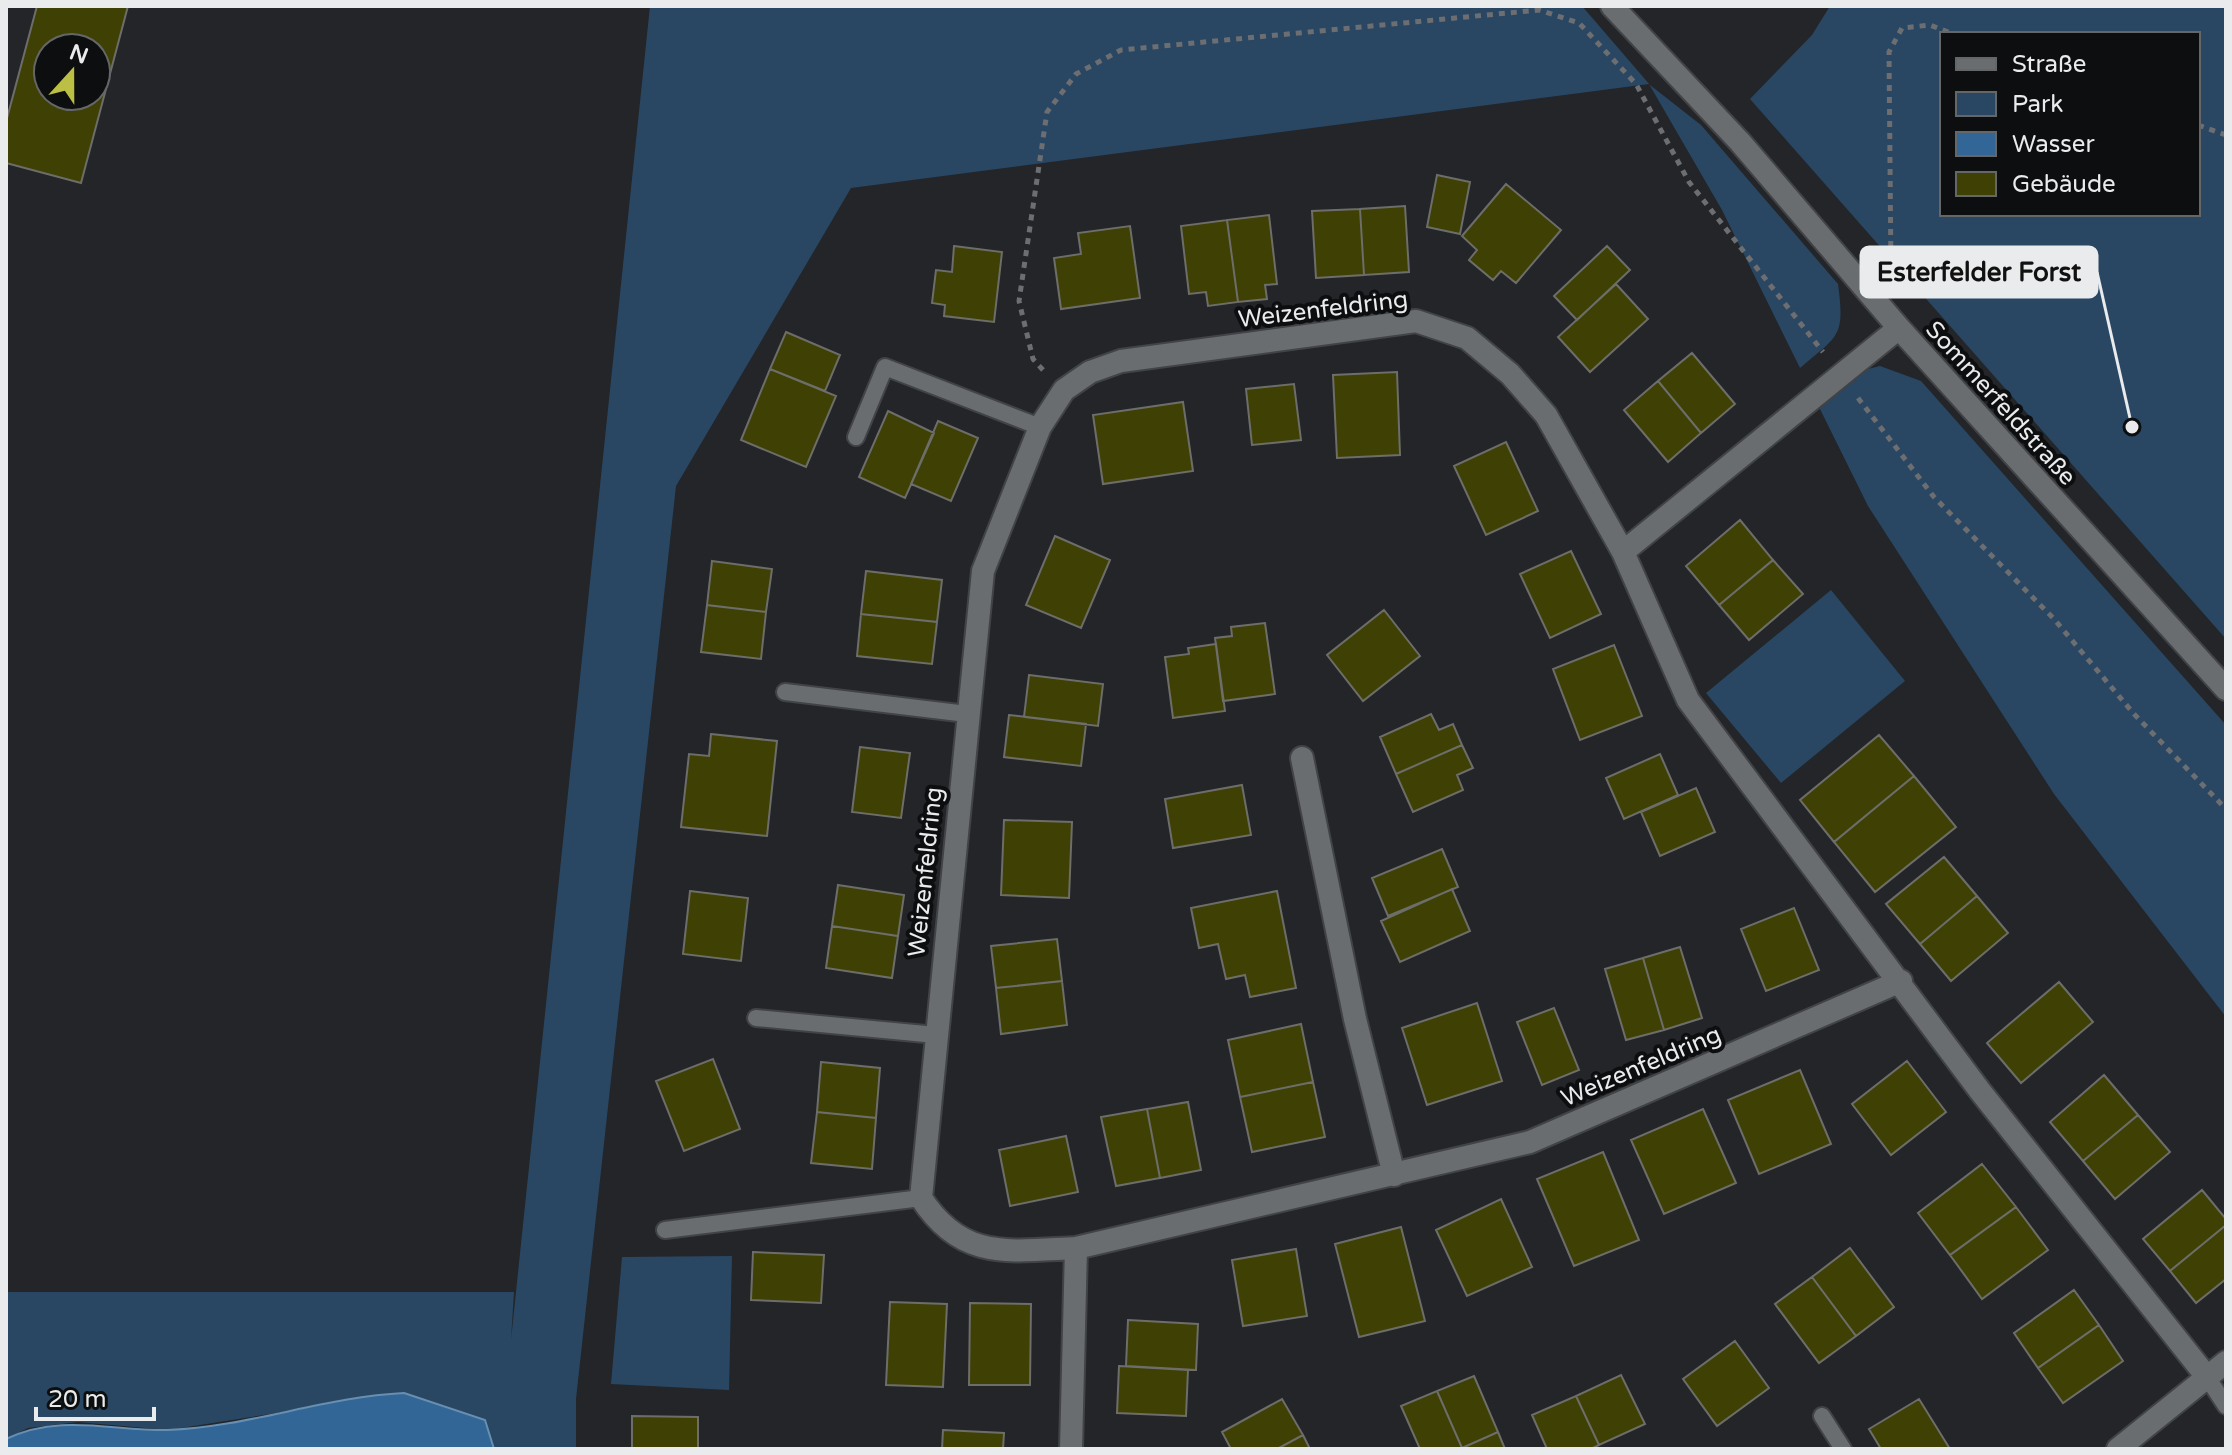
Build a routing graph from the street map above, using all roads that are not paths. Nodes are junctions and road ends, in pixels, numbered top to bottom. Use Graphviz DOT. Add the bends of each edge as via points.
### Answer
graph roads {
  1 [pos="1612,6"];
  2 [pos="1899,328"];
  3 [pos="1040,427"];
  4 [pos="856,437"];
  5 [pos="1623,552"];
  6 [pos="2226,689"];
  7 [pos="785,692"];
  8 [pos="967,714"];
  9 [pos="1302,758"];
  10 [pos="1901,981"];
  11 [pos="756,1018"];
  12 [pos="936,1035"];
  13 [pos="1394,1175"];
  14 [pos="921,1198"];
  15 [pos="665,1230"];
  16 [pos="1076,1248"];
  17 [pos="2226,1362"];
  18 [pos="2207,1377"];
  19 [pos="2226,1406"];
  20 [pos="1822,1416"];
  21 [pos="1071,1449"];
  22 [pos="1843,1449"];
  23 [pos="2118,1449"];
  1 -- 2 [label="street, Sommerfeldstraße" via="1740,142"];
  2 -- 5 [label="street"];
  2 -- 6 [label="street, Sommerfeldstraße"];
  3 -- 4 [label="lane" via="885,367"];
  3 -- 5 [label="street, Weizenfeldring" via="1064,390 1090,372 1121,361 1416,321 1467,338 1510,374 1546,415"];
  3 -- 8 [label="street, Weizenfeldring" via="983,571"];
  5 -- 10 [label="street, Weizenfeldring" via="1688,700"];
  7 -- 8 [label="lane"];
  8 -- 12 [label="street, Weizenfeldring"];
  9 -- 13 [label="street" via="1355,1019"];
  10 -- 13 [label="street, Weizenfeldring" via="1530,1142"];
  10 -- 18 [label="street, Weizenfeldring" via="1989,1103"];
  11 -- 12 [label="lane"];
  12 -- 14 [label="street, Weizenfeldring"];
  13 -- 16 [label="street, Weizenfeldring"];
  14 -- 15 [label="lane"];
  14 -- 16 [label="street, Weizenfeldring" via="936,1222 959,1240 1018,1250"];
  16 -- 21 [label="street"];
  17 -- 18 [label="street"];
  18 -- 19 [label="lane"];
  18 -- 23 [label="street"];
  20 -- 22 [label="lane"];
}
